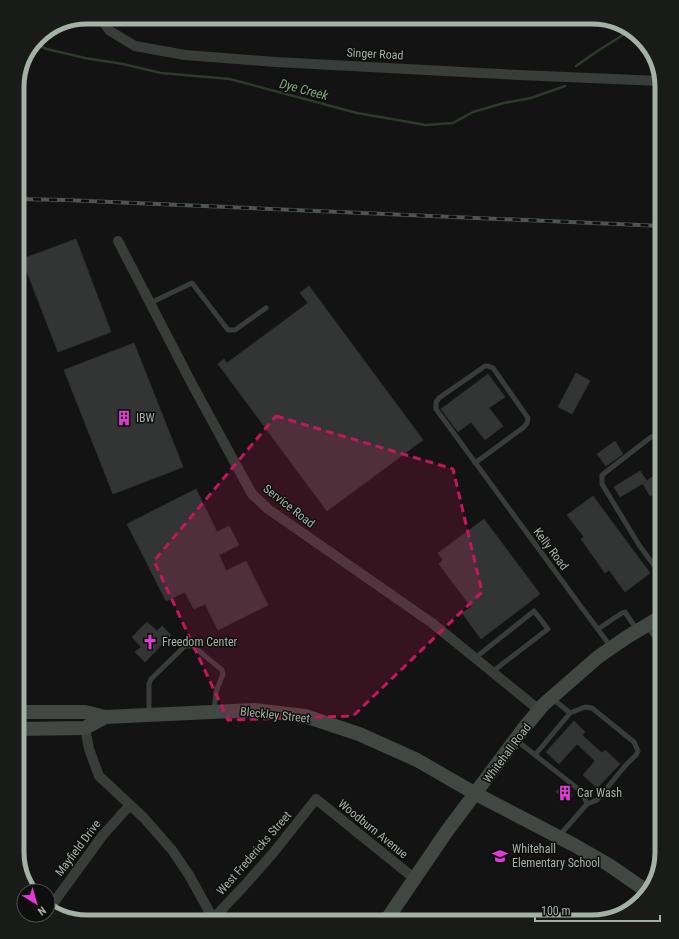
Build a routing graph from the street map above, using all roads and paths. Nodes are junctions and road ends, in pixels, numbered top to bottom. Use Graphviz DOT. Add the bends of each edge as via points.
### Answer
graph roads {
  1 [pos="105,24"];
  2 [pos="654,81"];
  3 [pos="118,241"];
  4 [pos="150,302"];
  5 [pos="266,308"];
  6 [pos="655,436"];
  7 [pos="475,463"];
  8 [pos="655,567"];
  9 [pos="655,620"];
  10 [pos="642,628"];
  11 [pos="598,629"];
  12 [pos="655,640"];
  13 [pos="612,648"];
  14 [pos="475,658"];
  15 [pos="492,672"];
  16 [pos="552,698"];
  17 [pos="539,710"];
  18 [pos="214,711"];
  19 [pos="24,712"];
  20 [pos="149,714"];
  21 [pos="570,714"];
  22 [pos="104,717"];
  23 [pos="85,728"];
  24 [pos="24,729"];
  25 [pos="516,739"];
  26 [pos="535,755"];
  27 [pos="476,794"];
  28 [pos="316,799"];
  29 [pos="587,804"];
  30 [pos="130,805"];
  31 [pos="558,837"];
  32 [pos="415,879"];
  33 [pos="643,889"];
  34 [pos="56,899"];
  35 [pos="210,915"];
  36 [pos="218,915"];
  37 [pos="390,915"];
  1 -- 2 [label="street, Singer Road" via="110,31 135,46 185,55 512,75"];
  3 -- 4 [label="street, Service Road"];
  4 -- 5 [label="lane" via="192,283 228,330 235,330"];
  4 -- 14 [label="street, Service Road" via="252,494 268,509 432,623"];
  6 -- 8 [label="lane" via="602,475 602,484 642,551"];
  7 -- 7 [label="lane, Kelly Road" via="436,409 436,402 488,366 493,368 528,418 524,427"];
  7 -- 11 [label="lane, Kelly Road"];
  9 -- 10 [label="street, Whitehall Road"];
  10 -- 11 [label="lane" via="625,612"];
  10 -- 12 [label="lane"];
  10 -- 13 [label="street, Whitehall Road"];
  11 -- 13 [label="lane, Kelly Road"];
  13 -- 16 [label="street, Whitehall Road" via="598,657"];
  14 -- 15 [label="street, Service Road"];
  14 -- 15 [label="lane" via="534,611 548,629"];
  15 -- 17 [label="street, Service Road"];
  16 -- 17 [label="street, Whitehall Road"];
  16 -- 21 [label="lane"];
  17 -- 25 [label="street, Whitehall Road"];
  18 -- 20 [label="street, Bleckley Street"];
  18 -- 20 [label="lane" via="222,670 193,646 185,646 151,679"];
  18 -- 27 [label="street, Bleckley Street" via="254,710 312,718 359,734 417,760"];
  19 -- 22 [label="street, Bleckley Street" via="85,712"];
  20 -- 22 [label="street, Bleckley Street"];
  21 -- 26 [label="lane"];
  21 -- 29 [label="lane" via="585,707 592,708 634,742 638,751 597,800"];
  22 -- 23 [label="street, Bleckley Street"];
  23 -- 24 [label="street, Bleckley Street"];
  23 -- 30 [label="street" via="89,749 99,776"];
  25 -- 26 [label="lane"];
  25 -- 27 [label="street, Whitehall Road"];
  26 -- 29 [label="lane" via="582,792"];
  27 -- 31 [label="street, Bleckley Street"];
  27 -- 32 [label="street, Whitehall Road"];
  28 -- 32 [label="street, Woodburn Avenue"];
  28 -- 36 [label="street, West Fredericks Street" via="274,852"];
  29 -- 31 [label="lane"];
  30 -- 34 [label="street, Mayfield Drive" via="103,835"];
  30 -- 35 [label="street" via="172,850 189,875"];
  31 -- 33 [label="street, Bleckley Street" via="609,865"];
  32 -- 37 [label="street, Whitehall Road"];
}
